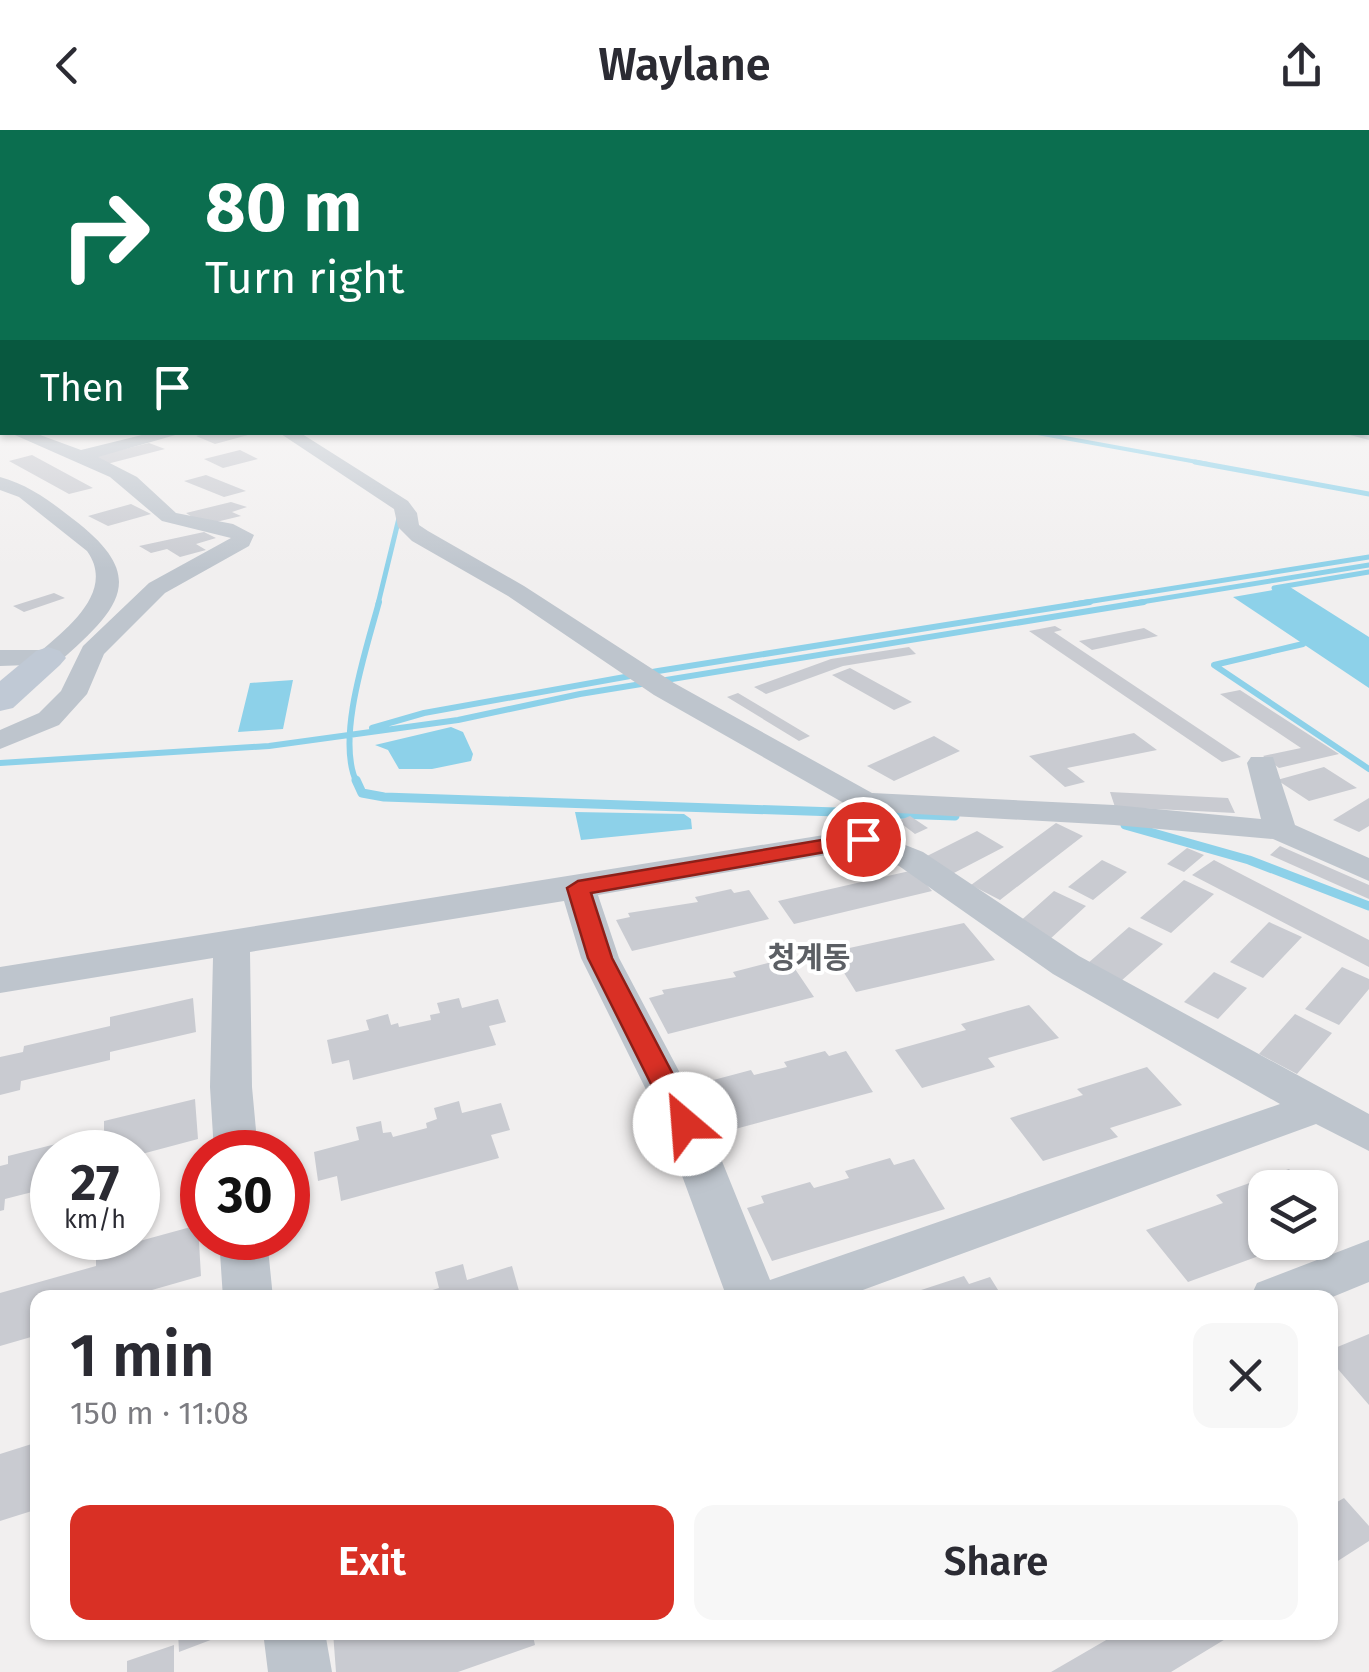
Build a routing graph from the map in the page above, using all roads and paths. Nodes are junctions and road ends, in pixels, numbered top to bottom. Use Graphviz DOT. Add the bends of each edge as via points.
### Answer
graph roads {
  1 [pos="24,435"];
  2 [pos="166,435"];
  3 [pos="291,435"];
  4 [pos="80,456"];
  5 [pos="0,483"];
  6 [pos="48,658"];
  7 [pos="4,682"];
  8 [pos="0,740"];
  9 [pos="1262,762"];
  10 [pos="864,817"];
  11 [pos="1280,830"];
  12 [pos="1369,870"];
  13 [pos="578,888"];
  14 [pos="232,945"];
  15 [pos="0,980"];
  16 [pos="1321,1106"];
  17 [pos="234,1130"];
  18 [pos="1369,1134"];
  19 [pos="245,1260"];
  20 [pos="1369,1261"];
  21 [pos="247,1290"];
  22 [pos="749,1290"];
  23 [pos="803,1290"];
  24 [pos="1295,1290"];
  25 [pos="295,1640"];
  26 [pos="300,1672"];
  1 -- 4 [label="street"];
  2 -- 4 [label="street"];
  3 -- 10 [label="street" via="400,505 420,536"];
  4 -- 8 [label="street" via="128,480 174,519 244,535 156,588 92,651 73,694 49,718"];
  5 -- 6 [label="street" via="26,492 95,546 111,574 88,624"];
  6 -- 7 [label="street"];
  9 -- 11 [label="street"];
  10 -- 11 [label="street" via="1114,814"];
  10 -- 13 [label="street"];
  10 -- 16 [label="street" via="911,859 1066,965"];
  11 -- 12 [label="street"];
  13 -- 14 [label="street"];
  13 -- 22 [label="street" via="600,958 685,1124"];
  14 -- 15 [label="street"];
  14 -- 17 [label="street"];
  16 -- 18 [label="street"];
  16 -- 23 [label="street"];
  19 -- 21 [label="street"];
  20 -- 24 [label="street"];
  25 -- 26 [label="street"];
}
